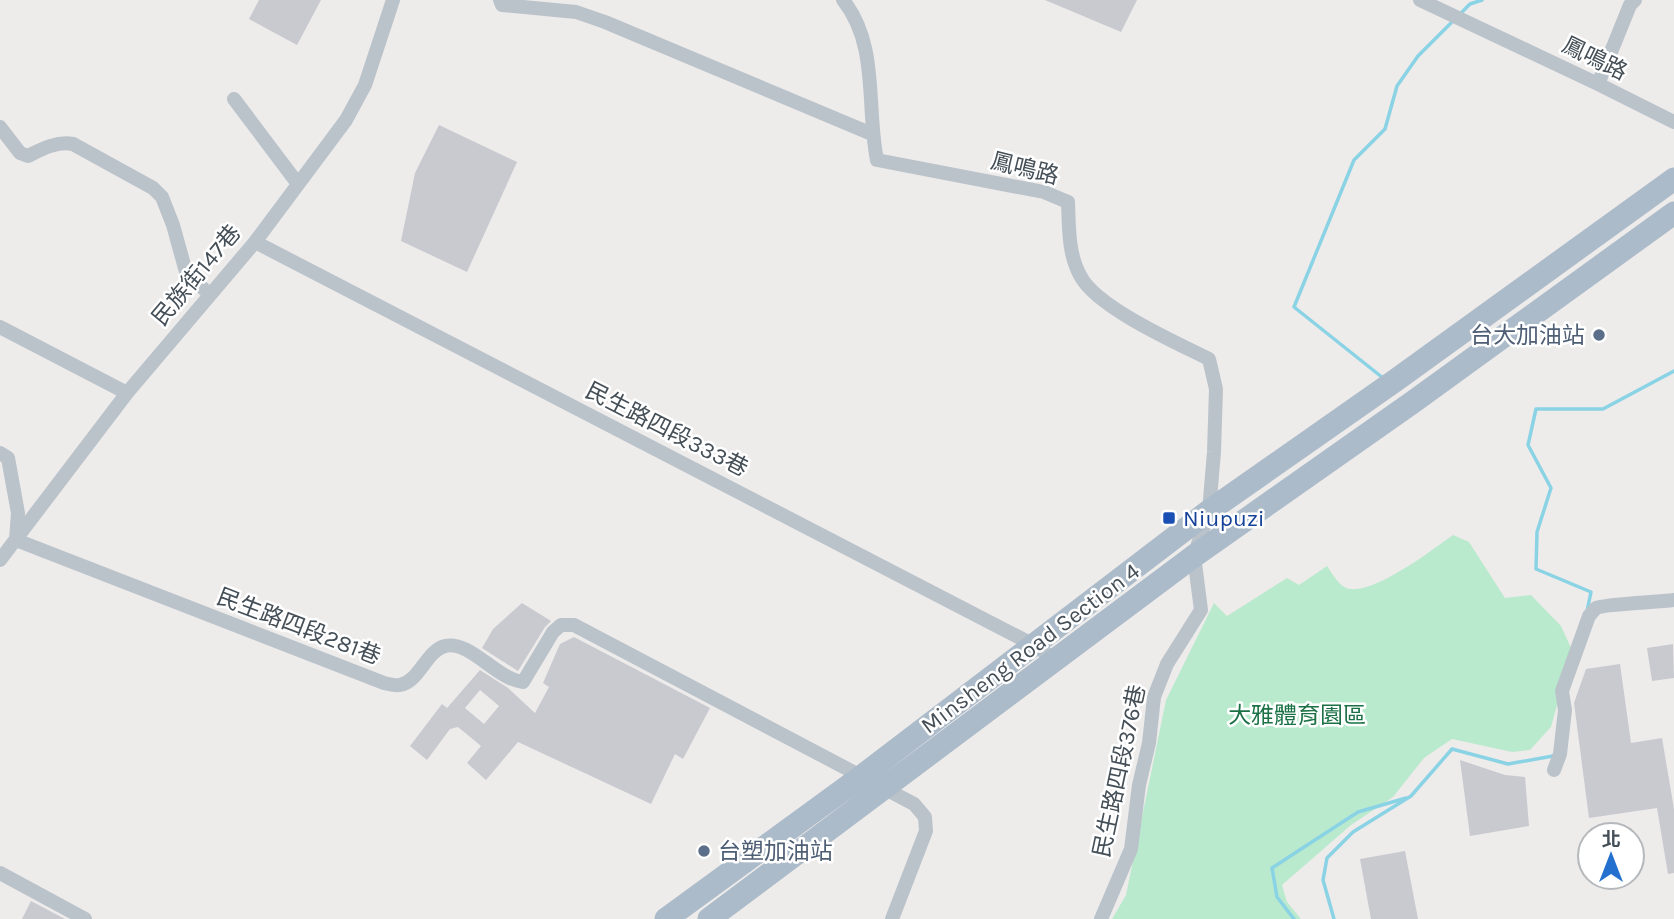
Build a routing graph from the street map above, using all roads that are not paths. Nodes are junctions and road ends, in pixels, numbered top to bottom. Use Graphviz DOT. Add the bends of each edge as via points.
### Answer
graph roads {
  1 [pos="393,0"];
  2 [pos="500,0"];
  3 [pos="843,0"];
  4 [pos="1634,0"];
  5 [pos="1427,1"];
  6 [pos="1598,83"];
  7 [pos="234,99"];
  8 [pos="1674,122"];
  9 [pos="0,127"];
  10 [pos="872,134"];
  11 [pos="1674,178"];
  12 [pos="298,184"];
  13 [pos="1674,213"];
  14 [pos="255,242"];
  15 [pos="210,295"];
  16 [pos="0,327"];
  17 [pos="127,393"];
  18 [pos="0,453"];
  19 [pos="1209,511"];
  20 [pos="16,540"];
  21 [pos="1195,556"];
  22 [pos="0,560"];
  23 [pos="1674,600"];
  24 [pos="1032,645"];
  25 [pos="1056,660"];
  26 [pos="1555,770"];
  27 [pos="862,776"];
  28 [pos="884,789"];
  29 [pos="0,873"];
  30 [pos="85,919"];
  31 [pos="666,919"];
  32 [pos="709,919"];
  33 [pos="892,919"];
  34 [pos="1101,919"];
  1 -- 12 [label="street, 民族街147巷" via="365,85 346,120"];
  2 -- 10 [label="street" via="502,5 576,12 605,22"];
  3 -- 10 [label="street, 鳳鳴路" via="866,47"];
  4 -- 6 [label="street"];
  5 -- 6 [label="street, 鳳鳴路"];
  6 -- 8 [label="street, 鳳鳴路"];
  7 -- 12 [label="street"];
  9 -- 15 [label="street" via="20,153 28,156 49,146 73,144 153,188 173,225 186,272"];
  10 -- 19 [label="street, 鳳鳴路" via="877,159 1044,192 1068,202 1070,246 1081,278 1102,299 1209,359 1216,389"];
  11 -- 19 [label="main road, Minsheng Road Section 4"];
  12 -- 14 [label="street, 民族街147巷"];
  13 -- 21 [label="main road, Minsheng Road Section 4"];
  14 -- 15 [label="street, 民族街147巷"];
  14 -- 24 [label="street, 民生路四段333巷"];
  15 -- 17 [label="street, 民族街147巷"];
  16 -- 17 [label="street"];
  17 -- 20 [label="street, 民族街147巷"];
  18 -- 20 [label="street" via="8,458 18,513"];
  19 -- 21 [label="street, 鳳鳴路"];
  19 -- 24 [label="main road, Minsheng Road Section 4"];
  20 -- 22 [label="street, 民族街147巷"];
  20 -- 27 [label="street, 民生路四段281巷" via="392,684 410,680 437,649 448,645 459,645 510,681 523,682 553,632 561,625 574,625"];
  21 -- 25 [label="main road, Minsheng Road Section 4"];
  21 -- 34 [label="street, 民生路四段376巷" via="1201,610 1167,664 1153,697 1131,849"];
  23 -- 26 [label="street" via="1604,605 1589,616 1562,691 1564,710"];
  24 -- 25 [label="street, 民生路四段333巷"];
  24 -- 27 [label="main road, Minsheng Road Section 4"];
  25 -- 28 [label="main road, Minsheng Road Section 4"];
  27 -- 28 [label="street"];
  27 -- 31 [label="main road, Minsheng Road Section 4"];
  28 -- 32 [label="main road, Minsheng Road Section 4"];
  28 -- 33 [label="street" via="914,804 925,817 926,831"];
  29 -- 30 [label="street"];
}
